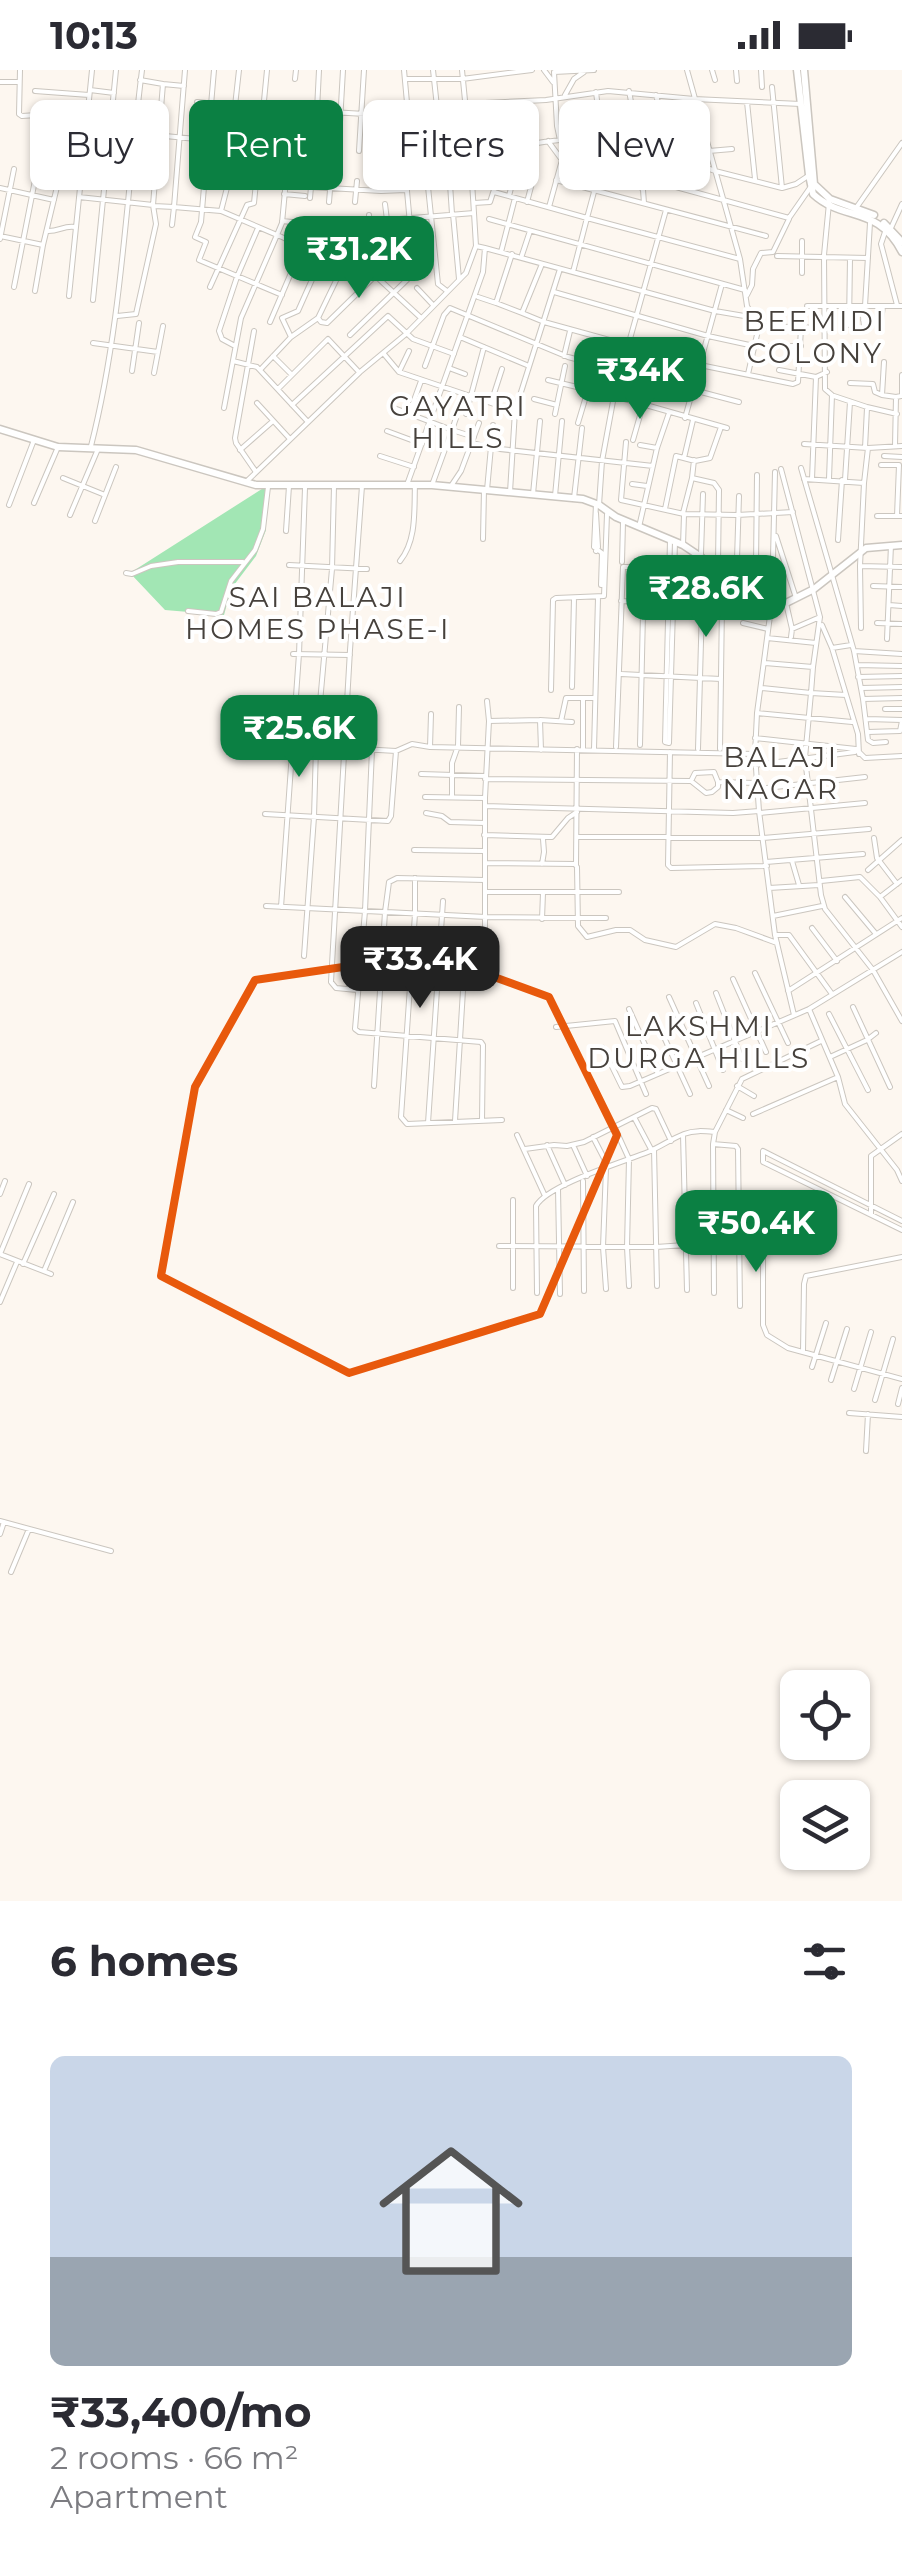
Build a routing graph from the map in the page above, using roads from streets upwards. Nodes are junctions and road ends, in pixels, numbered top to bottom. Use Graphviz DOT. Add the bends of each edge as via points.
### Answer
graph roads {
  1 [pos="20,70"];
  2 [pos="92,70"];
  3 [pos="116,70"];
  4 [pos="142,70"];
  5 [pos="185,70"];
  6 [pos="214,70"];
  7 [pos="239,70"];
  8 [pos="267,70"];
  9 [pos="296,70"];
  10 [pos="319,70"];
  11 [pos="343,70"];
  12 [pos="364,70"];
  13 [pos="404,70"];
  14 [pos="433,70"];
  15 [pos="462,70"];
  16 [pos="532,70"];
  17 [pos="545,70"];
  18 [pos="594,70"];
  19 [pos="687,70"];
  20 [pos="712,70"];
  21 [pos="736,70"];
  22 [pos="760,70"];
  23 [pos="800,70"];
  24 [pos="554,71"];
  25 [pos="584,72"];
  26 [pos="295,79"];
  27 [pos="404,79"];
  28 [pos="434,79"];
  29 [pos="462,79"];
  30 [pos="140,80"];
  31 [pos="714,80"];
  32 [pos="737,81"];
  33 [pos="0,82"];
  34 [pos="19,82"];
  35 [pos="554,83"];
  36 [pos="163,84"];
  37 [pos="184,86"];
  38 [pos="772,86"];
  39 [pos="802,86"];
  40 [pos="762,87"];
  41 [pos="35,91"];
  42 [pos="629,91"];
  43 [pos="596,92"];
  44 [pos="90,93"];
  45 [pos="114,93"];
  46 [pos="656,94"];
  47 [pos="565,95"];
  48 [pos="554,98"];
  49 [pos="694,99"];
  50 [pos="89,100"];
  51 [pos="113,100"];
  52 [pos="138,100"];
  53 [pos="161,100"];
  54 [pos="210,100"];
  55 [pos="236,100"];
  56 [pos="264,100"];
  57 [pos="317,100"];
  58 [pos="340,100"];
  59 [pos="406,100"];
  60 [pos="437,100"];
  61 [pos="465,100"];
  62 [pos="524,100"];
  63 [pos="597,100"];
  64 [pos="631,100"];
  65 [pos="658,100"];
  66 [pos="747,102"];
  67 [pos="773,104"];
  68 [pos="801,104"];
  69 [pos="343,114"];
  70 [pos="361,114"];
  71 [pos="30,115"];
  72 [pos="559,133"];
  73 [pos="169,137"];
  74 [pos="180,138"];
  75 [pos="189,139"];
  76 [pos="559,140"];
  77 [pos="548,141"];
  78 [pos="539,143"];
  79 [pos="902,143"];
  80 [pos="732,150"];
  81 [pos="359,151"];
  82 [pos="710,151"];
  83 [pos="710,154"];
  84 [pos="710,168"];
  85 [pos="14,169"];
  86 [pos="715,170"];
  87 [pos="811,174"];
  88 [pos="755,179"];
  89 [pos="556,180"];
  90 [pos="357,181"];
  91 [pos="559,181"];
  92 [pos="812,185"];
  93 [pos="0,188"];
  94 [pos="782,188"];
  95 [pos="10,190"];
  96 [pos="33,190"];
  97 [pos="56,190"];
  98 [pos="80,190"];
  99 [pos="104,190"];
  100 [pos="128,190"];
  101 [pos="154,190"];
  102 [pos="203,190"];
  103 [pos="228,190"];
  104 [pos="255,190"];
  105 [pos="284,190"];
  106 [pos="310,190"];
  107 [pos="330,190"];
  108 [pos="343,190"];
  109 [pos="407,190"];
  110 [pos="428,190"];
  111 [pos="449,190"];
  112 [pos="473,190"];
  113 [pos="513,190"];
  114 [pos="531,190"];
  115 [pos="593,190"];
  116 [pos="643,190"];
  117 [pos="685,190"];
  118 [pos="356,191"];
  119 [pos="381,191"];
  120 [pos="597,191"];
  121 [pos="494,192"];
  122 [pos="284,194"];
  123 [pos="32,195"];
  124 [pos="79,197"];
  125 [pos="512,197"];
  126 [pos="54,200"];
  127 [pos="103,200"];
  128 [pos="724,200"];
  129 [pos="127,202"];
  130 [pos="329,202"];
  131 [pos="355,202"];
  132 [pos="528,202"];
  133 [pos="829,202"];
  134 [pos="474,203"];
  135 [pos="385,204"];
  136 [pos="644,204"];
  137 [pos="902,204"];
  138 [pos="153,205"];
  139 [pos="174,207"];
  140 [pos="549,207"];
  141 [pos="856,208"];
  142 [pos="201,209"];
  143 [pos="666,210"];
  144 [pos="220,212"];
  145 [pos="474,213"];
  146 [pos="452,214"];
  147 [pos="369,215"];
  148 [pos="430,217"];
  149 [pos="239,218"];
  150 [pos="587,218"];
  151 [pos="790,218"];
  152 [pos="870,218"];
  153 [pos="410,219"];
  154 [pos="387,220"];
  155 [pos="489,220"];
  156 [pos="282,221"];
  157 [pos="302,223"];
  158 [pos="509,224"];
  159 [pos="172,225"];
  160 [pos="75,226"];
  161 [pos="730,226"];
  162 [pos="258,228"];
  163 [pos="888,229"];
  164 [pos="530,231"];
  165 [pos="47,232"];
  166 [pos="277,235"];
  167 [pos="766,236"];
  168 [pos="0,237"];
  169 [pos="658,237"];
  170 [pos="22,240"];
  171 [pos="802,241"];
  172 [pos="902,242"];
  173 [pos="580,244"];
  174 [pos="43,245"];
  175 [pos="303,246"];
  176 [pos="476,246"];
  177 [pos="485,248"];
  178 [pos="501,252"];
  179 [pos="902,252"];
  180 [pos="512,254"];
  181 [pos="323,255"];
  182 [pos="777,256"];
  183 [pos="802,256"];
  184 [pos="824,256"];
  185 [pos="413,257"];
  186 [pos="521,257"];
  187 [pos="850,258"];
  188 [pos="868,258"];
  189 [pos="391,259"];
  190 [pos="740,259"];
  191 [pos="372,260"];
  192 [pos="542,263"];
  193 [pos="344,264"];
  194 [pos="652,264"];
  195 [pos="366,267"];
  196 [pos="560,268"];
  197 [pos="218,270"];
  198 [pos="573,272"];
  199 [pos="802,273"];
  200 [pos="375,276"];
  201 [pos="237,277"];
  202 [pos="458,280"];
  203 [pos="255,284"];
  204 [pos="722,284"];
  205 [pos="14,286"];
  206 [pos="210,287"];
  207 [pos="417,288"];
  208 [pos="35,291"];
  209 [pos="447,291"];
  210 [pos="392,292"];
  211 [pos="554,292"];
  212 [pos="644,292"];
  213 [pos="747,293"];
  214 [pos="69,296"];
  215 [pos="282,296"];
  216 [pos="476,296"];
  217 [pos="92,300"];
  218 [pos="496,303"];
  219 [pos="433,305"];
  220 [pos="806,306"];
  221 [pos="825,306"];
  222 [pos="849,306"];
  223 [pos="864,306"];
  224 [pos="883,306"];
  225 [pos="900,306"];
  226 [pos="715,311"];
  227 [pos="522,313"];
  228 [pos="274,314"];
  229 [pos="468,315"];
  230 [pos="116,316"];
  231 [pos="637,316"];
  232 [pos="282,318"];
  233 [pos="318,318"];
  234 [pos="421,318"];
  235 [pos="756,318"];
  236 [pos="270,322"];
  237 [pos="544,322"];
  238 [pos="139,323"];
  239 [pos="163,326"];
  240 [pos="758,326"];
  241 [pos="848,326"];
  242 [pos="802,328"];
  243 [pos="826,328"];
  244 [pos="570,329"];
  245 [pos="254,330"];
  246 [pos="406,334"];
  247 [pos="350,335"];
  248 [pos="708,336"];
  249 [pos="460,337"];
  250 [pos="292,338"];
  251 [pos="93,343"];
  252 [pos="536,345"];
  253 [pos="629,345"];
  254 [pos="235,346"];
  255 [pos="432,346"];
  256 [pos="754,346"];
  257 [pos="800,346"];
  258 [pos="112,347"];
  259 [pos="484,347"];
  260 [pos="135,350"];
  261 [pos="648,350"];
  262 [pos="409,351"];
  263 [pos="158,352"];
  264 [pos="383,352"];
  265 [pos="454,354"];
  266 [pos="273,356"];
  267 [pos="345,356"];
  268 [pos="564,356"];
  269 [pos="232,361"];
  270 [pos="884,362"];
  271 [pos="248,364"];
  272 [pos="700,365"];
  273 [pos="426,366"];
  274 [pos="529,366"];
  275 [pos="565,366"];
  276 [pos="449,368"];
  277 [pos="502,369"];
  278 [pos="260,370"];
  279 [pos="779,370"];
  280 [pos="132,371"];
  281 [pos="622,371"];
  282 [pos="360,372"];
  283 [pos="399,372"];
  284 [pos="826,372"];
  285 [pos="154,373"];
  286 [pos="593,373"];
  287 [pos="466,374"];
  288 [pos="748,374"];
  289 [pos="799,374"];
  290 [pos="292,375"];
  291 [pos="640,376"];
  292 [pos="902,376"];
  293 [pos="816,378"];
  294 [pos="421,380"];
  295 [pos="548,380"];
  296 [pos="562,383"];
  297 [pos="850,383"];
  298 [pos="442,387"];
  299 [pos="588,389"];
  300 [pos="694,389"];
  301 [pos="278,390"];
  302 [pos="832,395"];
  303 [pos="614,396"];
  304 [pos="882,396"];
  305 [pos="900,396"];
  306 [pos="471,397"];
  307 [pos="534,399"];
  308 [pos="739,402"];
  309 [pos="850,402"];
  310 [pos="257,403"];
  311 [pos="491,404"];
  312 [pos="292,405"];
  313 [pos="557,405"];
  314 [pos="643,405"];
  315 [pos="867,407"];
  316 [pos="224,408"];
  317 [pos="394,408"];
  318 [pos="514,411"];
  319 [pos="668,413"];
  320 [pos="409,414"];
  321 [pos="466,414"];
  322 [pos="555,414"];
  323 [pos="897,414"];
  324 [pos="456,418"];
  325 [pos="686,418"];
  326 [pos="693,420"];
  327 [pos="273,421"];
  328 [pos="540,421"];
  329 [pos="562,421"];
  330 [pos="308,422"];
  331 [pos="430,422"];
  332 [pos="479,423"];
  333 [pos="493,425"];
  334 [pos="0,429"];
  335 [pos="452,430"];
  336 [pos="387,431"];
  337 [pos="290,439"];
  338 [pos="34,440"];
  339 [pos="475,440"];
  340 [pos="422,444"];
  341 [pos="804,444"];
  342 [pos="813,444"];
  343 [pos="640,445"];
  344 [pos="830,445"];
  345 [pos="58,446"];
  346 [pos="848,446"];
  347 [pos="899,446"];
  348 [pos="94,448"];
  349 [pos="491,448"];
  350 [pos="658,448"];
  351 [pos="867,448"];
  352 [pos="240,450"];
  353 [pos="513,450"];
  354 [pos="536,453"];
  355 [pos="380,456"];
  356 [pos="557,456"];
  357 [pos="884,456"];
  358 [pos="580,458"];
  359 [pos="684,458"];
  360 [pos="902,458"];
  361 [pos="602,460"];
  362 [pos="694,460"];
  363 [pos="624,464"];
  364 [pos="881,465"];
  365 [pos="653,466"];
  366 [pos="116,467"];
  367 [pos="414,467"];
  368 [pos="801,468"];
  369 [pos="781,469"];
  370 [pos="256,472"];
  371 [pos="775,472"];
  372 [pos="758,475"];
  373 [pos="63,478"];
  374 [pos="692,478"];
  375 [pos="812,478"];
  376 [pos="804,479"];
  377 [pos="828,479"];
  378 [pos="844,480"];
  379 [pos="246,482"];
  380 [pos="864,482"];
  381 [pos="411,484"];
  382 [pos="432,484"];
  383 [pos="632,484"];
  384 [pos="82,486"];
  385 [pos="268,486"];
  386 [pos="288,486"];
  387 [pos="305,486"];
  388 [pos="334,486"];
  389 [pos="362,486"];
  390 [pos="451,486"];
  391 [pos="648,486"];
  392 [pos="486,489"];
  393 [pos="510,492"];
  394 [pos="533,494"];
  395 [pos="703,494"];
  396 [pos="105,495"];
  397 [pos="555,496"];
  398 [pos="739,496"];
  399 [pos="574,498"];
  400 [pos="34,503"];
  401 [pos="9,504"];
  402 [pos="645,505"];
  403 [pos="597,507"];
  404 [pos="666,509"];
  405 [pos="607,511"];
  406 [pos="793,512"];
  407 [pos="684,513"];
  408 [pos="702,514"];
  409 [pos="719,514"];
  410 [pos="756,514"];
  411 [pos="774,514"];
  412 [pos="70,515"];
  413 [pos="737,515"];
  414 [pos="877,516"];
  415 [pos="900,516"];
  416 [pos="95,520"];
  417 [pos="623,520"];
  418 [pos="640,527"];
  419 [pos="286,531"];
  420 [pos="774,532"];
  421 [pos="483,539"];
  422 [pos="838,540"];
  423 [pos="676,542"];
  424 [pos="891,545"];
  425 [pos="902,546"];
  426 [pos="861,551"];
  427 [pos="701,557"];
  428 [pos="400,561"];
  429 [pos="246,562"];
  430 [pos="622,562"];
  431 [pos="738,564"];
  432 [pos="289,565"];
  433 [pos="756,565"];
  434 [pos="302,566"];
  435 [pos="774,566"];
  436 [pos="860,566"];
  437 [pos="717,567"];
  438 [pos="891,567"];
  439 [pos="902,567"];
  440 [pos="332,569"];
  441 [pos="357,569"];
  442 [pos="366,569"];
  443 [pos="704,570"];
  444 [pos="832,572"];
  445 [pos="126,573"];
  446 [pos="601,584"];
  447 [pos="872,586"];
  448 [pos="890,586"];
  449 [pos="902,587"];
  450 [pos="814,589"];
  451 [pos="736,592"];
  452 [pos="574,598"];
  453 [pos="598,598"];
  454 [pos="796,598"];
  455 [pos="620,601"];
  456 [pos="644,602"];
  457 [pos="671,602"];
  458 [pos="702,602"];
  459 [pos="772,602"];
  460 [pos="786,603"];
  461 [pos="889,604"];
  462 [pos="902,606"];
  463 [pos="188,612"];
  464 [pos="821,620"];
  465 [pos="877,623"];
  466 [pos="888,623"];
  467 [pos="742,624"];
  468 [pos="902,624"];
  469 [pos="861,628"];
  470 [pos="768,629"];
  471 [pos="792,629"];
  472 [pos="767,638"];
  473 [pos="887,639"];
  474 [pos="791,640"];
  475 [pos="816,643"];
  476 [pos="851,644"];
  477 [pos="832,648"];
  478 [pos="854,651"];
  479 [pos="296,654"];
  480 [pos="902,654"];
  481 [pos="325,655"];
  482 [pos="350,655"];
  483 [pos="765,663"];
  484 [pos="856,665"];
  485 [pos="902,666"];
  486 [pos="814,667"];
  487 [pos="618,674"];
  488 [pos="642,676"];
  489 [pos="902,676"];
  490 [pos="669,677"];
  491 [pos="858,677"];
  492 [pos="700,678"];
  493 [pos="721,678"];
  494 [pos="572,687"];
  495 [pos="902,687"];
  496 [pos="762,688"];
  497 [pos="861,688"];
  498 [pos="551,690"];
  499 [pos="812,693"];
  500 [pos="846,695"];
  501 [pos="595,698"];
  502 [pos="902,698"];
  503 [pos="584,699"];
  504 [pos="863,700"];
  505 [pos="487,702"];
  506 [pos="849,704"];
  507 [pos="460,708"];
  508 [pos="886,709"];
  509 [pos="902,709"];
  510 [pos="758,713"];
  511 [pos="431,714"];
  512 [pos="810,719"];
  513 [pos="866,719"];
  514 [pos="540,720"];
  515 [pos="902,720"];
  516 [pos="490,721"];
  517 [pos="561,721"];
  518 [pos="572,722"];
  519 [pos="854,722"];
  520 [pos="868,732"];
  521 [pos="755,738"];
  522 [pos="886,742"];
  523 [pos="806,743"];
  524 [pos="277,744"];
  525 [pos="640,744"];
  526 [pos="292,745"];
  527 [pos="458,746"];
  528 [pos="316,747"];
  529 [pos="430,747"];
  530 [pos="487,747"];
  531 [pos="616,747"];
  532 [pos="698,748"];
  533 [pos="720,748"];
  534 [pos="580,749"];
  535 [pos="345,750"];
  536 [pos="372,750"];
  537 [pos="541,750"];
  538 [pos="594,750"];
  539 [pos="396,752"];
  540 [pos="670,752"];
  541 [pos="858,753"];
  542 [pos="755,754"];
  543 [pos="902,756"];
  544 [pos="805,758"];
  545 [pos="756,765"];
  546 [pos="421,774"];
  547 [pos="451,774"];
  548 [pos="486,778"];
  549 [pos="865,778"];
  550 [pos="578,780"];
  551 [pos="670,782"];
  552 [pos="690,782"];
  553 [pos="718,782"];
  554 [pos="807,784"];
  555 [pos="757,786"];
  556 [pos="426,796"];
  557 [pos="452,797"];
  558 [pos="484,798"];
  559 [pos="865,803"];
  560 [pos="485,806"];
  561 [pos="577,809"];
  562 [pos="810,809"];
  563 [pos="670,812"];
  564 [pos="759,812"];
  565 [pos="426,813"];
  566 [pos="265,814"];
  567 [pos="289,815"];
  568 [pos="314,817"];
  569 [pos="341,818"];
  570 [pos="370,819"];
  571 [pos="484,823"];
  572 [pos="869,829"];
  573 [pos="814,834"];
  574 [pos="484,835"];
  575 [pos="542,837"];
  576 [pos="577,837"];
  577 [pos="668,838"];
  578 [pos="763,838"];
  579 [pos="874,838"];
  580 [pos="902,840"];
  581 [pos="414,850"];
  582 [pos="484,851"];
  583 [pos="862,854"];
  584 [pos="816,859"];
  585 [pos="878,860"];
  586 [pos="792,861"];
  587 [pos="485,862"];
  588 [pos="542,864"];
  589 [pos="767,864"];
  590 [pos="576,866"];
  591 [pos="868,870"];
  592 [pos="415,878"];
  593 [pos="485,880"];
  594 [pos="899,882"];
  595 [pos="819,883"];
  596 [pos="800,886"];
  597 [pos="769,888"];
  598 [pos="543,891"];
  599 [pos="577,891"];
  600 [pos="486,892"];
  601 [pos="620,892"];
  602 [pos="845,897"];
  603 [pos="880,897"];
  604 [pos="443,900"];
  605 [pos="824,905"];
  606 [pos="266,906"];
  607 [pos="281,907"];
  608 [pos="306,908"];
  609 [pos="336,910"];
  610 [pos="364,912"];
  611 [pos="385,912"];
  612 [pos="415,914"];
  613 [pos="442,915"];
  614 [pos="773,916"];
  615 [pos="486,918"];
  616 [pos="542,918"];
  617 [pos="606,918"];
  618 [pos="578,919"];
  619 [pos="900,920"];
  620 [pos="902,927"];
  621 [pos="812,928"];
  622 [pos="876,934"];
  623 [pos="775,935"];
  624 [pos="777,943"];
  625 [pos="856,946"];
  626 [pos="475,949"];
  627 [pos="902,952"];
  628 [pos="304,956"];
  629 [pos="465,958"];
  630 [pos="838,960"];
  631 [pos="873,970"];
  632 [pos="816,972"];
  633 [pos="755,973"];
  634 [pos="733,978"];
  635 [pos="357,990"];
  636 [pos="788,991"];
  637 [pos="716,993"];
  638 [pos="832,994"];
  639 [pos="669,997"];
  640 [pos="696,1003"];
  641 [pos="852,1007"];
  642 [pos="808,1009"];
  643 [pos="629,1010"];
  644 [pos="829,1014"];
  645 [pos="794,1015"];
  646 [pos="902,1021"];
  647 [pos="778,1022"];
  648 [pos="658,1024"];
  649 [pos="556,1027"];
  650 [pos="757,1030"];
  651 [pos="876,1033"];
  652 [pos="377,1034"];
  653 [pos="408,1037"];
  654 [pos="435,1039"];
  655 [pos="458,1040"];
  656 [pos="735,1040"];
  657 [pos="868,1040"];
  658 [pos="821,1041"];
  659 [pos="788,1042"];
  660 [pos="602,1048"];
  661 [pos="713,1050"];
  662 [pos="846,1050"];
  663 [pos="766,1052"];
  664 [pos="695,1057"];
  665 [pos="830,1057"];
  666 [pos="742,1059"];
  667 [pos="676,1065"];
  668 [pos="723,1070"];
  669 [pos="658,1074"];
  670 [pos="838,1078"];
  671 [pos="640,1081"];
  672 [pos="374,1086"];
  673 [pos="709,1086"];
  674 [pos="737,1086"];
  675 [pos="890,1087"];
  676 [pos="868,1090"];
  677 [pos="646,1094"];
  678 [pos="690,1094"];
  679 [pos="754,1096"];
  680 [pos="726,1110"];
  681 [pos="753,1114"];
  682 [pos="634,1116"];
  683 [pos="743,1118"];
  684 [pos="482,1120"];
  685 [pos="502,1120"];
  686 [pos="455,1122"];
  687 [pos="428,1123"];
  688 [pos="614,1126"];
  689 [pos="715,1132"];
  690 [pos="683,1134"];
  691 [pos="902,1134"];
  692 [pos="517,1136"];
  693 [pos="593,1136"];
  694 [pos="671,1141"];
  695 [pos="713,1144"];
  696 [pos="573,1145"];
  697 [pos="546,1146"];
  698 [pos="524,1149"];
  699 [pos="653,1150"];
  700 [pos="880,1150"];
  701 [pos="629,1159"];
  702 [pos="607,1167"];
  703 [pos="585,1177"];
  704 [pos="6,1182"];
  705 [pos="902,1182"];
  706 [pos="29,1184"];
  707 [pos="566,1185"];
  708 [pos="558,1190"];
  709 [pos="0,1194"];
  710 [pos="54,1194"];
  711 [pos="545,1196"];
  712 [pos="513,1200"];
  713 [pos="73,1202"];
  714 [pos="871,1205"];
  715 [pos="871,1215"];
  716 [pos="902,1221"];
  717 [pos="902,1230"];
  718 [pos="714,1243"];
  719 [pos="739,1244"];
  720 [pos="686,1245"];
  721 [pos="499,1246"];
  722 [pos="512,1246"];
  723 [pos="536,1246"];
  724 [pos="558,1246"];
  725 [pos="582,1246"];
  726 [pos="604,1247"];
  727 [pos="627,1247"];
  728 [pos="656,1247"];
  729 [pos="0,1254"];
  730 [pos="902,1257"];
  731 [pos="20,1263"];
  732 [pos="44,1271"];
  733 [pos="51,1274"];
  734 [pos="629,1286"];
  735 [pos="657,1286"];
  736 [pos="513,1288"];
  737 [pos="606,1288"];
  738 [pos="687,1290"];
  739 [pos="584,1291"];
  740 [pos="537,1293"];
  741 [pos="714,1293"];
  742 [pos="560,1294"];
  743 [pos="0,1302"];
  744 [pos="740,1306"];
  745 [pos="826,1323"];
  746 [pos="847,1329"];
  747 [pos="871,1332"];
  748 [pos="893,1338"];
  749 [pos="803,1352"];
  750 [pos="816,1356"];
  751 [pos="837,1362"];
  752 [pos="812,1366"];
  753 [pos="859,1368"];
  754 [pos="882,1374"];
  755 [pos="832,1380"];
  756 [pos="902,1380"];
  757 [pos="902,1388"];
  758 [pos="854,1389"];
  759 [pos="875,1400"];
  760 [pos="898,1404"];
  761 [pos="849,1413"];
  762 [pos="868,1414"];
  763 [pos="902,1418"];
  764 [pos="866,1451"];
  765 [pos="2,1522"];
  766 [pos="29,1529"];
  767 [pos="0,1534"];
  768 [pos="111,1551"];
  769 [pos="11,1572"];
  1 -- 34 [label="street"];
  2 -- 44 [label="street"];
  3 -- 45 [label="street"];
  4 -- 30 [label="street"];
  5 -- 37 [label="street"];
  6 -- 54 [label="street"];
  7 -- 55 [label="street"];
  8 -- 56 [label="street"];
  9 -- 26 [label="street"];
  10 -- 57 [label="street"];
  11 -- 58 [label="street"];
  12 -- 70 [label="street"];
  13 -- 27 [label="street"];
  14 -- 28 [label="street"];
  15 -- 29 [label="street"];
  16 -- 29 [label="street"];
  17 -- 24 [label="street"];
  17 -- 35 [label="street"];
  18 -- 25 [label="street"];
  19 -- 49 [label="street"];
  20 -- 31 [label="street"];
  21 -- 32 [label="street"];
  22 -- 40 [label="street"];
  23 -- 39 [label="street"];
  24 -- 25 [label="street"];
  24 -- 35 [label="street"];
  25 -- 47 [label="street"];
  27 -- 28 [label="street"];
  27 -- 59 [label="street"];
  28 -- 29 [label="street"];
  28 -- 60 [label="street"];
  29 -- 61 [label="street"];
  30 -- 36 [label="street"];
  30 -- 52 [label="street"];
  33 -- 34 [label="street"];
  34 -- 71 [label="street" via="20,114"];
  35 -- 48 [label="street"];
  36 -- 37 [label="street"];
  36 -- 53 [label="street"];
  37 -- 74 [label="street"];
  38 -- 67 [label="street"];
  39 -- 68 [label="street"];
  39 -- 87 [label="street"];
  41 -- 44 [label="street"];
  42 -- 43 [label="street"];
  42 -- 46 [label="street"];
  42 -- 64 [label="street"];
  43 -- 47 [label="street"];
  43 -- 63 [label="street"];
  44 -- 45 [label="street"];
  44 -- 50 [label="street"];
  45 -- 51 [label="street"];
  46 -- 49 [label="street"];
  46 -- 65 [label="street"];
  47 -- 48 [label="street"];
  48 -- 62 [label="street"];
  48 -- 72 [label="street"];
  49 -- 66 [label="street"];
  66 -- 67 [label="street"];
  66 -- 88 [label="street"];
  67 -- 68 [label="street"];
  67 -- 94 [label="street"];
  68 -- 87 [label="street"];
  69 -- 70 [label="street"];
  70 -- 81 [label="street"];
  73 -- 74 [label="street"];
  74 -- 75 [label="street"];
  74 -- 139 [label="street"];
  76 -- 77 [label="street"];
  77 -- 78 [label="street"];
  77 -- 89 [label="street" via="562,158"];
  79 -- 141 [label="street"];
  80 -- 82 [label="street"];
  83 -- 86 [label="street"];
  84 -- 86 [label="street"];
  85 -- 95 [label="street"];
  86 -- 88 [label="street"];
  86 -- 128 [label="street"];
  87 -- 92 [label="street"];
  87 -- 94 [label="street"];
  88 -- 94 [label="street"];
  89 -- 91 [label="street"];
  89 -- 140 [label="street"];
  90 -- 118 [label="street"];
  92 -- 133 [label="street" via="815,196"];
  92 -- 151 [label="street"];
  93 -- 95 [label="street"];
  95 -- 123 [label="street"];
  95 -- 168 [label="street"];
  96 -- 123 [label="street"];
  97 -- 126 [label="street"];
  98 -- 124 [label="street"];
  99 -- 127 [label="street"];
  100 -- 129 [label="street"];
  101 -- 138 [label="street"];
  102 -- 142 [label="street"];
  103 -- 144 [label="street"];
  104 -- 149 [label="street" via="254,203"];
  105 -- 122 [label="street"];
  106 -- 122 [label="street" via="307,197"];
  107 -- 130 [label="street"];
  108 -- 118 [label="street"];
  109 -- 119 [label="street"];
  109 -- 153 [label="street"];
  110 -- 148 [label="street"];
  111 -- 146 [label="street"];
  112 -- 134 [label="street"];
  113 -- 125 [label="street"];
  114 -- 132 [label="street"];
  115 -- 120 [label="street"];
  116 -- 136 [label="street"];
  117 -- 128 [label="street"];
  118 -- 119 [label="street"];
  118 -- 131 [label="street"];
  120 -- 136 [label="street"];
  120 -- 150 [label="street"];
  121 -- 125 [label="street"];
  121 -- 134 [label="street" via="490,202"];
  122 -- 156 [label="street"];
  123 -- 126 [label="street"];
  123 -- 170 [label="street"];
  124 -- 127 [label="street"];
  124 -- 160 [label="street"];
  125 -- 132 [label="street"];
  125 -- 158 [label="street"];
  126 -- 165 [label="street"];
  127 -- 129 [label="street"];
  127 -- 217 [label="street"];
  128 -- 151 [label="street"];
  128 -- 161 [label="street"];
  129 -- 138 [label="street"];
  129 -- 230 [label="street"];
  132 -- 140 [label="street"];
  133 -- 141 [label="street"];
  133 -- 152 [label="street"];
  133 -- 184 [label="street"];
  134 -- 145 [label="street"];
  135 -- 154 [label="street"];
  136 -- 143 [label="street"];
  137 -- 163 [label="street"];
  138 -- 139 [label="street"];
  138 -- 230 [label="street" via="156,224 136,314"];
  139 -- 142 [label="street"];
  139 -- 159 [label="street"];
  140 -- 150 [label="street"];
  141 -- 163 [label="street"];
  142 -- 144 [label="street"];
  142 -- 197 [label="street" via="196,237 206,242 198,260"];
  143 -- 161 [label="street"];
  143 -- 169 [label="street"];
  144 -- 149 [label="street"];
  145 -- 146 [label="street"];
  145 -- 176 [label="street"];
  146 -- 148 [label="street"];
  146 -- 202 [label="street"];
  147 -- 191 [label="street"];
  148 -- 153 [label="street"];
  148 -- 209 [label="street" via="438,284"];
  149 -- 162 [label="street"];
  149 -- 197 [label="street"];
  150 -- 169 [label="street"];
  150 -- 173 [label="street"];
  151 -- 213 [label="street" via="773,252 761,253"];
  152 -- 163 [label="street"];
  152 -- 188 [label="street"];
  153 -- 154 [label="street"];
  153 -- 185 [label="street"];
  154 -- 189 [label="street"];
  155 -- 158 [label="street"];
  156 -- 157 [label="street"];
  156 -- 166 [label="street"];
  158 -- 164 [label="street"];
  158 -- 178 [label="street"];
  160 -- 165 [label="street"];
  160 -- 214 [label="street"];
  161 -- 167 [label="street"];
  161 -- 190 [label="street"];
  162 -- 166 [label="street"];
  162 -- 201 [label="street"];
  163 -- 172 [label="street"];
  163 -- 179 [label="street"];
  163 -- 225 [label="street" via="881,244"];
  164 -- 173 [label="street"];
  164 -- 186 [label="street"];
  165 -- 174 [label="street"];
  166 -- 175 [label="street"];
  166 -- 203 [label="street"];
  168 -- 170 [label="street"];
  169 -- 190 [label="street"];
  169 -- 194 [label="street"];
  170 -- 174 [label="street"];
  170 -- 205 [label="street"];
  171 -- 183 [label="street"];
  173 -- 194 [label="street"];
  173 -- 198 [label="street"];
  174 -- 208 [label="street"];
  175 -- 181 [label="street"];
  175 -- 215 [label="street"];
  176 -- 177 [label="street"];
  176 -- 202 [label="street"];
  177 -- 178 [label="street"];
  177 -- 216 [label="street"];
  178 -- 180 [label="street"];
  180 -- 186 [label="street"];
  180 -- 218 [label="street"];
  181 -- 193 [label="street"];
  181 -- 232 [label="street" via="298,311"];
  182 -- 183 [label="street"];
  183 -- 184 [label="street"];
  183 -- 199 [label="street"];
  184 -- 187 [label="street"];
  184 -- 221 [label="street"];
  185 -- 189 [label="street"];
  185 -- 210 [label="street" via="413,274"];
  186 -- 192 [label="street"];
  187 -- 188 [label="street"];
  187 -- 222 [label="street"];
  188 -- 223 [label="street"];
  189 -- 191 [label="street"];
  190 -- 213 [label="street"];
  191 -- 195 [label="street"];
  192 -- 196 [label="street"];
  192 -- 227 [label="street"];
  193 -- 195 [label="street"];
  193 -- 233 [label="street"];
  194 -- 204 [label="street"];
  194 -- 212 [label="street"];
  195 -- 200 [label="street"];
  196 -- 198 [label="street"];
  196 -- 211 [label="street"];
  197 -- 201 [label="street"];
  197 -- 206 [label="street"];
  198 -- 212 [label="street"];
  200 -- 210 [label="street"];
  200 -- 233 [label="street" via="327,323"];
  201 -- 203 [label="street"];
  201 -- 254 [label="street" via="218,331"];
  202 -- 209 [label="street"];
  203 -- 215 [label="street"];
  203 -- 254 [label="street"];
  204 -- 213 [label="street"];
  204 -- 226 [label="street"];
  207 -- 219 [label="street"];
  209 -- 219 [label="street"];
  210 -- 234 [label="street"];
  210 -- 247 [label="street"];
  211 -- 231 [label="street"];
  211 -- 237 [label="street"];
  212 -- 226 [label="street"];
  212 -- 231 [label="street"];
  213 -- 235 [label="street"];
  215 -- 228 [label="street"];
  216 -- 218 [label="street"];
  216 -- 229 [label="street"];
  218 -- 227 [label="street"];
  219 -- 234 [label="street"];
  220 -- 221 [label="street"];
  221 -- 222 [label="street"];
  221 -- 243 [label="street"];
  222 -- 223 [label="street"];
  222 -- 241 [label="street"];
  223 -- 224 [label="street"];
  223 -- 224 [label="street" via="863,324 881,320"];
  224 -- 225 [label="street"];
  226 -- 235 [label="street"];
  226 -- 248 [label="street"];
  227 -- 237 [label="street"];
  228 -- 232 [label="street"];
  228 -- 236 [label="street"];
  229 -- 249 [label="street"];
  229 -- 252 [label="street"];
  229 -- 255 [label="street" via="447,308"];
  230 -- 258 [label="street"];
  231 -- 248 [label="street"];
  231 -- 253 [label="street"];
  232 -- 250 [label="street"];
  233 -- 250 [label="street"];
  234 -- 246 [label="street"];
  235 -- 240 [label="street"];
  237 -- 244 [label="street"];
  237 -- 252 [label="street"];
  238 -- 260 [label="street"];
  239 -- 263 [label="street"];
  240 -- 242 [label="street"];
  240 -- 256 [label="street"];
  242 -- 243 [label="street"];
  242 -- 257 [label="street"];
  243 -- 284 [label="street"];
  244 -- 253 [label="street"];
  244 -- 268 [label="street"];
  245 -- 271 [label="street"];
  246 -- 255 [label="street"];
  246 -- 264 [label="street"];
  246 -- 267 [label="street" via="388,316"];
  248 -- 256 [label="street"];
  248 -- 272 [label="street"];
  249 -- 259 [label="street"];
  249 -- 265 [label="street"];
  250 -- 266 [label="street"];
  251 -- 258 [label="street"];
  252 -- 268 [label="street"];
  252 -- 274 [label="street"];
  253 -- 261 [label="street"];
  253 -- 281 [label="street"];
  254 -- 269 [label="street"];
  255 -- 265 [label="street"];
  255 -- 273 [label="street"];
  256 -- 257 [label="street"];
  256 -- 288 [label="street"];
  257 -- 289 [label="street"];
  258 -- 260 [label="street"];
  258 -- 348 [label="street"];
  259 -- 274 [label="street"];
  259 -- 306 [label="street"];
  260 -- 263 [label="street"];
  260 -- 280 [label="street"];
  261 -- 272 [label="street"];
  261 -- 291 [label="street"];
  262 -- 283 [label="street"];
  263 -- 285 [label="street"];
  264 -- 282 [label="street"];
  264 -- 283 [label="street"];
  265 -- 276 [label="street"];
  266 -- 278 [label="street"];
  266 -- 290 [label="street"];
  267 -- 282 [label="street"];
  267 -- 290 [label="street" via="328,339"];
  267 -- 312 [label="street"];
  268 -- 281 [label="street"];
  269 -- 271 [label="street"];
  269 -- 316 [label="street"];
  270 -- 304 [label="street"];
  271 -- 278 [label="street"];
  271 -- 352 [label="street" via="235,430"];
  272 -- 288 [label="street"];
  272 -- 300 [label="street"];
  274 -- 318 [label="street"];
  275 -- 296 [label="street"];
  276 -- 287 [label="street"];
  276 -- 298 [label="street"];
  277 -- 311 [label="street"];
  278 -- 301 [label="street"];
  279 -- 289 [label="street"];
  281 -- 291 [label="street"];
  281 -- 303 [label="street"];
  282 -- 330 [label="street"];
  283 -- 294 [label="street"];
  284 -- 293 [label="street"];
  284 -- 302 [label="street" via="825,390"];
  286 -- 299 [label="street"];
  288 -- 289 [label="street" via="793,384"];
  289 -- 293 [label="street"];
  290 -- 301 [label="street"];
  291 -- 300 [label="street"];
  292 -- 305 [label="street"];
  293 -- 342 [label="street"];
  294 -- 298 [label="street"];
  294 -- 320 [label="street"];
  295 -- 296 [label="street"];
  296 -- 299 [label="street"];
  296 -- 313 [label="street"];
  297 -- 304 [label="street" via="873,384"];
  298 -- 306 [label="street"];
  298 -- 331 [label="street"];
  299 -- 303 [label="street"];
  299 -- 358 [label="street"];
  300 -- 308 [label="street"];
  300 -- 325 [label="street"];
  301 -- 312 [label="street"];
  302 -- 309 [label="street"];
  302 -- 344 [label="street"];
  303 -- 314 [label="street"];
  303 -- 361 [label="street"];
  304 -- 305 [label="street"];
  305 -- 323 [label="street"];
  306 -- 311 [label="street"];
  306 -- 321 [label="street"];
  307 -- 313 [label="street"];
  309 -- 315 [label="street"];
  309 -- 346 [label="street"];
  310 -- 327 [label="street"];
  311 -- 318 [label="street"];
  312 -- 330 [label="street"];
  313 -- 322 [label="street"];
  314 -- 319 [label="street"];
  314 -- 363 [label="street"];
  315 -- 323 [label="street"];
  315 -- 351 [label="street"];
  317 -- 320 [label="street"];
  318 -- 353 [label="street"];
  319 -- 325 [label="street"];
  319 -- 350 [label="street"];
  320 -- 331 [label="street"];
  323 -- 347 [label="street"];
  324 -- 335 [label="street"];
  325 -- 326 [label="street"];
  326 -- 359 [label="street"];
  326 -- 362 [label="street" via="724,427 712,456"];
  327 -- 337 [label="street"];
  327 -- 352 [label="street"];
  328 -- 354 [label="street"];
  329 -- 356 [label="street"];
  330 -- 337 [label="street"];
  331 -- 335 [label="street"];
  331 -- 340 [label="street"];
  332 -- 339 [label="street"];
  333 -- 349 [label="street"];
  334 -- 338 [label="street"];
  335 -- 339 [label="street"];
  335 -- 382 [label="street"];
  336 -- 340 [label="street"];
  337 -- 370 [label="street"];
  338 -- 345 [label="street"];
  338 -- 401 [label="street"];
  339 -- 349 [label="street"];
  339 -- 390 [label="street"];
  340 -- 367 [label="street"];
  341 -- 342 [label="street"];
  342 -- 344 [label="street"];
  342 -- 375 [label="street"];
  343 -- 350 [label="street"];
  344 -- 346 [label="street"];
  344 -- 377 [label="street"];
  345 -- 348 [label="street"];
  345 -- 400 [label="street"];
  346 -- 351 [label="street"];
  346 -- 378 [label="street"];
  347 -- 351 [label="street"];
  348 -- 379 [label="street" via="136,450"];
  348 -- 384 [label="street"];
  349 -- 353 [label="street"];
  349 -- 392 [label="street"];
  350 -- 365 [label="street"];
  351 -- 380 [label="street"];
  352 -- 370 [label="street"];
  353 -- 354 [label="street"];
  353 -- 393 [label="street"];
  354 -- 356 [label="street"];
  354 -- 394 [label="street"];
  355 -- 367 [label="street"];
  356 -- 358 [label="street"];
  356 -- 397 [label="street"];
  357 -- 360 [label="street"];
  358 -- 361 [label="street"];
  358 -- 399 [label="street"];
  359 -- 362 [label="street"];
  359 -- 404 [label="street" via="676,456"];
  361 -- 363 [label="street"];
  361 -- 403 [label="street"];
  362 -- 374 [label="street"];
  363 -- 365 [label="street"];
  363 -- 402 [label="street" via="620,500"];
  364 -- 415 [label="street" via="899,466"];
  365 -- 391 [label="street"];
  366 -- 396 [label="street"];
  367 -- 381 [label="street"];
  368 -- 376 [label="street"];
  369 -- 406 [label="street"];
  370 -- 379 [label="street"];
  371 -- 411 [label="street"];
  372 -- 410 [label="street"];
  373 -- 384 [label="street"];
  374 -- 407 [label="street"];
  374 -- 409 [label="street" via="717,486"];
  375 -- 376 [label="street"];
  375 -- 377 [label="street"];
  376 -- 444 [label="street"];
  377 -- 378 [label="street"];
  378 -- 380 [label="street"];
  378 -- 422 [label="street"];
  379 -- 385 [label="street"];
  380 -- 426 [label="street"];
  381 -- 382 [label="street"];
  381 -- 389 [label="street"];
  381 -- 428 [label="street" via="414,525"];
  382 -- 390 [label="street"];
  383 -- 391 [label="street"];
  384 -- 396 [label="street"];
  384 -- 412 [label="street"];
  385 -- 386 [label="street"];
  385 -- 429 [label="street" via="263,529"];
  386 -- 387 [label="street"];
  386 -- 419 [label="street"];
  387 -- 388 [label="street"];
  387 -- 434 [label="street"];
  388 -- 389 [label="street"];
  388 -- 440 [label="street"];
  389 -- 441 [label="street"];
  390 -- 392 [label="street"];
  391 -- 402 [label="street"];
  392 -- 393 [label="street"];
  392 -- 421 [label="street"];
  393 -- 394 [label="street"];
  394 -- 397 [label="street"];
  395 -- 408 [label="street"];
  396 -- 416 [label="street"];
  397 -- 399 [label="street"];
  398 -- 413 [label="street"];
  399 -- 403 [label="street"];
  402 -- 404 [label="street"];
  402 -- 418 [label="street"];
  403 -- 405 [label="street"];
  403 -- 446 [label="street"];
  404 -- 407 [label="street"];
  405 -- 417 [label="street"];
  405 -- 453 [label="street" via="604,596"];
  406 -- 411 [label="street"];
  406 -- 450 [label="street"];
  407 -- 408 [label="street"];
  407 -- 423 [label="street"];
  408 -- 409 [label="street"];
  408 -- 427 [label="street"];
  409 -- 413 [label="street"];
  409 -- 437 [label="street"];
  410 -- 411 [label="street"];
  410 -- 413 [label="street"];
  410 -- 433 [label="street"];
  411 -- 420 [label="street"];
  413 -- 431 [label="street"];
  414 -- 415 [label="street"];
  417 -- 418 [label="street"];
  417 -- 430 [label="street"];
  418 -- 423 [label="street"];
  420 -- 435 [label="street"];
  420 -- 454 [label="street"];
  423 -- 427 [label="street"];
  423 -- 457 [label="street"];
  424 -- 425 [label="street"];
  424 -- 426 [label="street"];
  424 -- 438 [label="street"];
  426 -- 436 [label="street"];
  426 -- 444 [label="street"];
  427 -- 437 [label="street"];
  429 -- 445 [label="street" via="178,562"];
  429 -- 463 [label="street" via="230,582 221,612"];
  431 -- 433 [label="street"];
  431 -- 437 [label="street"];
  431 -- 451 [label="street"];
  432 -- 434 [label="street"];
  433 -- 435 [label="street"];
  434 -- 440 [label="street"];
  434 -- 479 [label="street"];
  435 -- 459 [label="street"];
  436 -- 438 [label="street"];
  436 -- 469 [label="street"];
  437 -- 451 [label="street"];
  438 -- 439 [label="street"];
  438 -- 448 [label="street"];
  440 -- 441 [label="street"];
  440 -- 481 [label="street"];
  441 -- 442 [label="street"];
  441 -- 482 [label="street"];
  443 -- 458 [label="street"];
  444 -- 450 [label="street"];
  444 -- 476 [label="street"];
  447 -- 448 [label="street"];
  448 -- 449 [label="street"];
  448 -- 461 [label="street"];
  450 -- 454 [label="street"];
  450 -- 464 [label="street"];
  451 -- 459 [label="street"];
  452 -- 453 [label="street"];
  452 -- 494 [label="street"];
  452 -- 498 [label="street" via="553,600"];
  453 -- 501 [label="street"];
  454 -- 460 [label="street"];
  455 -- 456 [label="street"];
  455 -- 456 [label="street" via="622,568 640,567"];
  455 -- 487 [label="street"];
  456 -- 457 [label="street"];
  456 -- 488 [label="street"];
  457 -- 458 [label="street"];
  457 -- 490 [label="street"];
  458 -- 492 [label="street"];
  458 -- 493 [label="street" via="724,606"];
  459 -- 460 [label="street"];
  459 -- 470 [label="street"];
  460 -- 471 [label="street"];
  461 -- 462 [label="street"];
  461 -- 466 [label="street"];
  464 -- 471 [label="street"];
  464 -- 475 [label="street"];
  464 -- 477 [label="street"];
  465 -- 466 [label="street"];
  466 -- 468 [label="street"];
  466 -- 473 [label="street"];
  467 -- 470 [label="street"];
  470 -- 472 [label="street"];
  471 -- 474 [label="street"];
  472 -- 474 [label="street"];
  472 -- 483 [label="street"];
  474 -- 475 [label="street"];
  475 -- 486 [label="street"];
  476 -- 477 [label="street"];
  476 -- 478 [label="street"];
  477 -- 500 [label="street"];
  478 -- 480 [label="street"];
  478 -- 484 [label="street"];
  479 -- 481 [label="street"];
  479 -- 526 [label="street"];
  481 -- 482 [label="street"];
  481 -- 528 [label="street"];
  482 -- 535 [label="street"];
  483 -- 486 [label="street"];
  483 -- 496 [label="street"];
  484 -- 485 [label="street"];
  484 -- 491 [label="street"];
  486 -- 499 [label="street"];
  487 -- 488 [label="street"];
  487 -- 531 [label="street"];
  488 -- 490 [label="street"];
  488 -- 525 [label="street"];
  489 -- 491 [label="street"];
  490 -- 490 [label="street" via="670,742 665,743"];
  490 -- 492 [label="street"];
  491 -- 497 [label="street"];
  492 -- 493 [label="street"];
  492 -- 532 [label="street"];
  493 -- 533 [label="street"];
  495 -- 497 [label="street"];
  496 -- 499 [label="street"];
  496 -- 510 [label="street"];
  497 -- 504 [label="street"];
  499 -- 500 [label="street"];
  499 -- 512 [label="street"];
  500 -- 506 [label="street"];
  501 -- 503 [label="street"];
  501 -- 538 [label="street"];
  502 -- 504 [label="street"];
  503 -- 517 [label="street" via="566,698"];
  503 -- 534 [label="street"];
  504 -- 506 [label="street"];
  504 -- 513 [label="street"];
  505 -- 516 [label="street"];
  506 -- 519 [label="street"];
  507 -- 527 [label="street"];
  508 -- 509 [label="street"];
  510 -- 512 [label="street"];
  510 -- 521 [label="street"];
  511 -- 529 [label="street"];
  512 -- 519 [label="street"];
  512 -- 523 [label="street"];
  513 -- 515 [label="street"];
  513 -- 520 [label="street"];
  514 -- 516 [label="street"];
  514 -- 517 [label="street"];
  514 -- 537 [label="street"];
  515 -- 520 [label="street" via="900,731"];
  516 -- 530 [label="street"];
  517 -- 518 [label="street"];
  519 -- 541 [label="street"];
  520 -- 522 [label="street" via="870,742"];
  521 -- 523 [label="street"];
  521 -- 542 [label="street"];
  523 -- 541 [label="street"];
  523 -- 544 [label="street"];
  524 -- 526 [label="street"];
  526 -- 528 [label="street"];
  526 -- 567 [label="street"];
  527 -- 529 [label="street"];
  527 -- 530 [label="street"];
  527 -- 547 [label="street"];
  528 -- 535 [label="street"];
  528 -- 568 [label="street"];
  529 -- 539 [label="street" via="412,744"];
  530 -- 537 [label="street"];
  530 -- 548 [label="street"];
  534 -- 537 [label="street"];
  534 -- 538 [label="street"];
  534 -- 550 [label="street"];
  535 -- 536 [label="street"];
  535 -- 569 [label="street"];
  536 -- 539 [label="street"];
  536 -- 570 [label="street"];
  538 -- 540 [label="street"];
  539 -- 570 [label="street" via="390,820"];
  540 -- 542 [label="street"];
  540 -- 551 [label="street"];
  541 -- 543 [label="street"];
  541 -- 544 [label="street"];
  542 -- 545 [label="street"];
  544 -- 545 [label="street"];
  544 -- 554 [label="street"];
  545 -- 555 [label="street"];
  546 -- 547 [label="street"];
  547 -- 548 [label="street"];
  547 -- 557 [label="street"];
  548 -- 550 [label="street"];
  548 -- 558 [label="street"];
  549 -- 554 [label="street"];
  550 -- 551 [label="street"];
  550 -- 561 [label="street"];
  551 -- 552 [label="street"];
  551 -- 563 [label="street"];
  552 -- 553 [label="street" via="712,792"];
  552 -- 553 [label="street" via="695,773 710,770"];
  553 -- 555 [label="street"];
  554 -- 555 [label="street"];
  554 -- 562 [label="street"];
  555 -- 564 [label="street"];
  556 -- 557 [label="street"];
  557 -- 558 [label="street"];
  558 -- 560 [label="street"];
  559 -- 562 [label="street"];
  560 -- 561 [label="street"];
  560 -- 571 [label="street"];
  561 -- 563 [label="street"];
  561 -- 575 [label="street" via="554,836"];
  561 -- 576 [label="street"];
  562 -- 564 [label="street"];
  562 -- 573 [label="street"];
  563 -- 564 [label="street"];
  563 -- 577 [label="street"];
  564 -- 578 [label="street"];
  565 -- 571 [label="street"];
  566 -- 567 [label="street"];
  567 -- 568 [label="street"];
  567 -- 607 [label="street"];
  568 -- 569 [label="street"];
  568 -- 608 [label="street"];
  569 -- 570 [label="street"];
  569 -- 609 [label="street"];
  570 -- 610 [label="street"];
  571 -- 574 [label="street"];
  572 -- 573 [label="street"];
  573 -- 578 [label="street"];
  573 -- 584 [label="street"];
  574 -- 575 [label="street"];
  574 -- 582 [label="street"];
  575 -- 588 [label="street"];
  576 -- 577 [label="street"];
  576 -- 590 [label="street"];
  577 -- 578 [label="street"];
  577 -- 589 [label="street" via="671,868"];
  578 -- 589 [label="street"];
  579 -- 585 [label="street"];
  580 -- 585 [label="street"];
  581 -- 582 [label="street"];
  582 -- 587 [label="street"];
  583 -- 584 [label="street"];
  584 -- 586 [label="street"];
  584 -- 595 [label="street"];
  585 -- 591 [label="street"];
  585 -- 594 [label="street"];
  586 -- 589 [label="street"];
  586 -- 596 [label="street"];
  587 -- 588 [label="street"];
  587 -- 593 [label="street"];
  588 -- 590 [label="street"];
  589 -- 597 [label="street"];
  590 -- 599 [label="street"];
  592 -- 593 [label="street"];
  592 -- 611 [label="street" via="391,879"];
  592 -- 612 [label="street"];
  593 -- 600 [label="street"];
  594 -- 603 [label="street"];
  595 -- 596 [label="street"];
  595 -- 603 [label="street" via="860,877"];
  595 -- 605 [label="street"];
  596 -- 597 [label="street"];
  597 -- 614 [label="street"];
  598 -- 599 [label="street"];
  598 -- 600 [label="street"];
  598 -- 616 [label="street"];
  599 -- 601 [label="street"];
  599 -- 618 [label="street"];
  600 -- 615 [label="street"];
  602 -- 622 [label="street"];
  603 -- 619 [label="street"];
  604 -- 613 [label="street"];
  605 -- 614 [label="street"];
  605 -- 625 [label="street"];
  606 -- 607 [label="street"];
  607 -- 608 [label="street"];
  608 -- 609 [label="street"];
  608 -- 628 [label="street"];
  609 -- 610 [label="street"];
  609 -- 635 [label="street" via="331,982"];
  610 -- 611 [label="street"];
  610 -- 635 [label="street"];
  611 -- 612 [label="street"];
  611 -- 652 [label="street"];
  612 -- 613 [label="street"];
  612 -- 653 [label="street"];
  613 -- 615 [label="street"];
  613 -- 654 [label="street"];
  614 -- 623 [label="street"];
  615 -- 616 [label="street"];
  615 -- 626 [label="street" via="484,949"];
  616 -- 618 [label="street"];
  617 -- 618 [label="street"];
  618 -- 624 [label="street" via="587,937 630,930 676,948 715,924"];
  619 -- 620 [label="street"];
  619 -- 622 [label="street"];
  621 -- 630 [label="street"];
  622 -- 625 [label="street"];
  623 -- 624 [label="street"];
  623 -- 632 [label="street" via="789,936"];
  624 -- 636 [label="street"];
  625 -- 630 [label="street"];
  625 -- 631 [label="street"];
  627 -- 631 [label="street"];
  629 -- 655 [label="street"];
  630 -- 632 [label="street"];
  631 -- 638 [label="street"];
  631 -- 646 [label="street"];
  632 -- 636 [label="street"];
  632 -- 638 [label="street"];
  633 -- 647 [label="street"];
  634 -- 650 [label="street"];
  635 -- 652 [label="street" via="355,1029"];
  636 -- 645 [label="street"];
  637 -- 656 [label="street"];
  638 -- 642 [label="street"];
  639 -- 664 [label="street"];
  640 -- 661 [label="street"];
  641 -- 657 [label="street"];
  642 -- 645 [label="street"];
  642 -- 658 [label="street"];
  643 -- 669 [label="street"];
  644 -- 662 [label="street"];
  645 -- 647 [label="street"];
  647 -- 650 [label="street"];
  647 -- 659 [label="street"];
  648 -- 667 [label="street"];
  649 -- 671 [label="street" via="616,1022"];
  650 -- 656 [label="street"];
  650 -- 663 [label="street"];
  651 -- 657 [label="street"];
  652 -- 653 [label="street"];
  652 -- 672 [label="street"];
  653 -- 654 [label="street"];
  653 -- 687 [label="street" via="401,1117 408,1124"];
  654 -- 655 [label="street"];
  654 -- 687 [label="street"];
  655 -- 684 [label="street" via="483,1045"];
  655 -- 686 [label="street"];
  656 -- 661 [label="street"];
  656 -- 666 [label="street"];
  657 -- 662 [label="street"];
  657 -- 675 [label="street"];
  658 -- 665 [label="street"];
  658 -- 674 [label="street"];
  660 -- 671 [label="street" via="622,1086"];
  661 -- 664 [label="street"];
  661 -- 668 [label="street"];
  662 -- 665 [label="street"];
  662 -- 676 [label="street"];
  664 -- 667 [label="street"];
  664 -- 673 [label="street"];
  665 -- 670 [label="street"];
  667 -- 669 [label="street"];
  667 -- 678 [label="street"];
  669 -- 671 [label="street"];
  670 -- 681 [label="street"];
  670 -- 700 [label="street" via="846,1104"];
  671 -- 677 [label="street"];
  674 -- 679 [label="street"];
  674 -- 680 [label="street"];
  680 -- 683 [label="street"];
  680 -- 689 [label="street"];
  682 -- 688 [label="street"];
  682 -- 694 [label="street" via="656,1109"];
  682 -- 699 [label="street"];
  684 -- 685 [label="street"];
  684 -- 686 [label="street"];
  686 -- 687 [label="street"];
  688 -- 693 [label="street"];
  688 -- 701 [label="street"];
  689 -- 690 [label="street"];
  689 -- 695 [label="street"];
  690 -- 694 [label="street"];
  690 -- 720 [label="street"];
  691 -- 700 [label="street"];
  692 -- 698 [label="street"];
  693 -- 696 [label="street"];
  693 -- 702 [label="street"];
  694 -- 699 [label="street"];
  695 -- 718 [label="street"];
  695 -- 719 [label="street" via="738,1149"];
  696 -- 697 [label="street"];
  696 -- 703 [label="street"];
  697 -- 698 [label="street"];
  697 -- 707 [label="street"];
  698 -- 711 [label="street"];
  699 -- 701 [label="street"];
  699 -- 728 [label="street"];
  700 -- 705 [label="street"];
  700 -- 714 [label="street" via="871,1156"];
  701 -- 702 [label="street"];
  701 -- 727 [label="street"];
  702 -- 703 [label="street"];
  702 -- 726 [label="street"];
  703 -- 707 [label="street"];
  703 -- 725 [label="street"];
  704 -- 709 [label="street"];
  706 -- 729 [label="street"];
  707 -- 708 [label="street"];
  708 -- 711 [label="street"];
  708 -- 724 [label="street"];
  710 -- 731 [label="street"];
  711 -- 723 [label="street" via="536,1204"];
  712 -- 722 [label="street"];
  713 -- 732 [label="street"];
  714 -- 715 [label="street"];
  714 -- 715 [label="street" via="763,1151 762,1162"];
  714 -- 716 [label="street"];
  715 -- 717 [label="street"];
  718 -- 719 [label="street"];
  718 -- 720 [label="street"];
  718 -- 741 [label="street"];
  719 -- 744 [label="street"];
  719 -- 749 [label="street" via="762,1249 764,1330"];
  720 -- 728 [label="street"];
  720 -- 738 [label="street"];
  721 -- 722 [label="street"];
  722 -- 723 [label="street"];
  722 -- 736 [label="street"];
  723 -- 724 [label="street"];
  723 -- 740 [label="street"];
  724 -- 725 [label="street"];
  724 -- 742 [label="street"];
  725 -- 726 [label="street"];
  725 -- 739 [label="street"];
  726 -- 727 [label="street"];
  726 -- 737 [label="street"];
  727 -- 728 [label="street"];
  727 -- 734 [label="street"];
  728 -- 735 [label="street"];
  729 -- 731 [label="street"];
  730 -- 749 [label="street" via="806,1276"];
  731 -- 732 [label="street"];
  731 -- 743 [label="street"];
  732 -- 733 [label="street"];
  745 -- 750 [label="street"];
  746 -- 751 [label="street"];
  747 -- 753 [label="street"];
  748 -- 754 [label="street"];
  749 -- 750 [label="street"];
  750 -- 751 [label="street"];
  750 -- 752 [label="street"];
  751 -- 753 [label="street"];
  751 -- 755 [label="street"];
  753 -- 754 [label="street"];
  753 -- 758 [label="street"];
  754 -- 756 [label="street"];
  754 -- 759 [label="street"];
  757 -- 760 [label="street"];
  761 -- 762 [label="street"];
  762 -- 763 [label="street"];
  762 -- 764 [label="street"];
  765 -- 766 [label="street"];
  765 -- 767 [label="street"];
  766 -- 768 [label="street"];
  766 -- 769 [label="street"];
}
